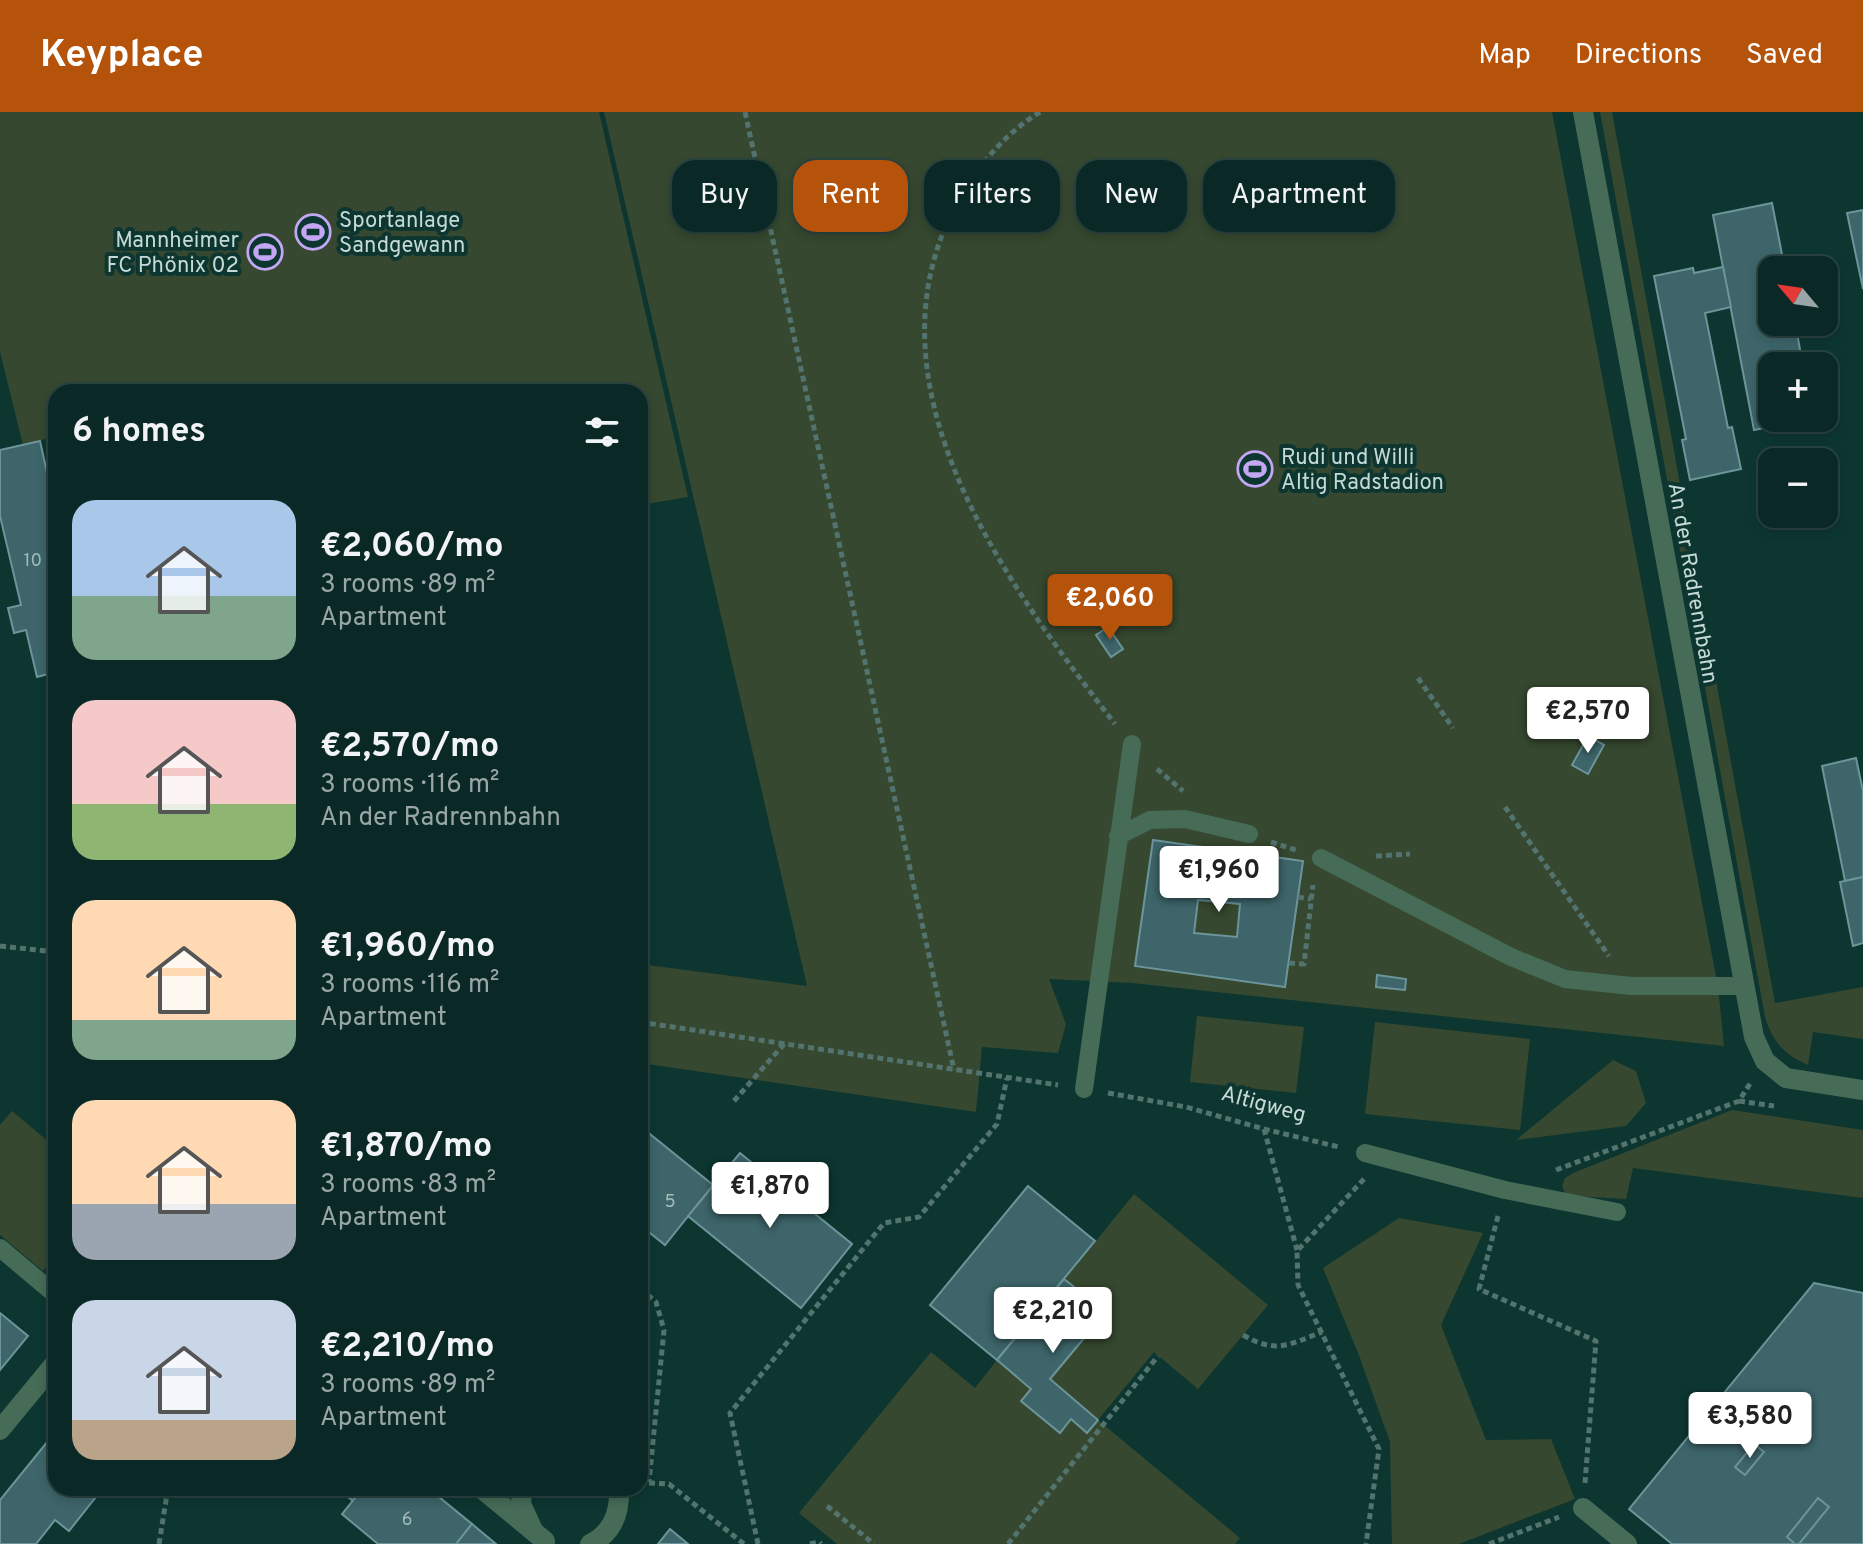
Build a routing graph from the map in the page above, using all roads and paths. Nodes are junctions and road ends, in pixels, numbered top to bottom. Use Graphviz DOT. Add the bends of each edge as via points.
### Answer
graph roads {
  1 [pos="745,112"];
  2 [pos="1040,112"];
  3 [pos="1583,112"];
  4 [pos="1418,678"];
  5 [pos="1453,728"];
  6 [pos="1132,744"];
  7 [pos="1505,807"];
  8 [pos="1249,834"];
  9 [pos="1118,836"];
  10 [pos="1318,864"];
  11 [pos="1298,897"];
  12 [pos="1311,899"];
  13 [pos="0,946"];
  14 [pos="48,951"];
  15 [pos="1289,963"];
  16 [pos="1631,986"];
  17 [pos="1744,986"];
  18 [pos="648,1023"];
  19 [pos="785,1043"];
  20 [pos="954,1070"];
  21 [pos="1007,1078"];
  22 [pos="1084,1089"];
  23 [pos="1863,1090"];
  24 [pos="734,1101"];
  25 [pos="1739,1101"];
  26 [pos="1264,1129"];
  27 [pos="1365,1153"];
  28 [pos="1385,1157"];
  29 [pos="1549,1173"];
  30 [pos="1505,1190"];
  31 [pos="1617,1212"];
  32 [pos="0,1248"];
  33 [pos="1297,1251"];
  34 [pos="48,1288"];
  35 [pos="648,1295"];
  36 [pos="1322,1332"];
  37 [pos="1243,1335"];
  38 [pos="1158,1356"];
  39 [pos="48,1372"];
  40 [pos="0,1430"];
  41 [pos="649,1483"];
  42 [pos="167,1496"];
  43 [pos="491,1496"];
  44 [pos="522,1496"];
  45 [pos="619,1496"];
  46 [pos="827,1506"];
  47 [pos="1583,1508"];
  48 [pos="550,1542"];
  49 [pos="159,1544"];
  50 [pos="590,1544"];
  51 [pos="744,1544"];
  52 [pos="758,1544"];
  53 [pos="810,1544"];
  54 [pos="821,1544"];
  55 [pos="874,1544"];
  56 [pos="1008,1544"];
  57 [pos="1366,1544"];
  58 [pos="1489,1544"];
  59 [pos="1627,1544"];
  1 -- 20 [label="path"];
  2 -- 6 [label="path" via="1004,140 966,186 945,225 924,315 926,367 939,427 965,497 1062,655"];
  3 -- 17 [label="street, An der Radrennbahn"];
  4 -- 5 [label="path"];
  6 -- 9 [label="lane"];
  7 -- 16 [label="path"];
  8 -- 9 [label="lane" via="1185,819 1150,820"];
  9 -- 22 [label="lane"];
  10 -- 12 [label="path"];
  10 -- 16 [label="lane" via="1565,979"];
  11 -- 12 [label="path"];
  12 -- 15 [label="path" via="1304,964"];
  13 -- 14 [label="path"];
  16 -- 17 [label="lane"];
  17 -- 23 [label="street, An der Radrennbahn" via="1754,1037 1765,1061 1786,1078"];
  18 -- 19 [label="path, Altigweg"];
  19 -- 20 [label="path, Altigweg"];
  19 -- 24 [label="path"];
  20 -- 21 [label="path, Altigweg"];
  21 -- 22 [label="path, Altigweg"];
  21 -- 52 [label="path" via="997,1124 919,1217 884,1223 730,1413"];
  22 -- 26 [label="path, Altigweg" via="1186,1107"];
  25 -- 29 [label="path"];
  26 -- 27 [label="path, Altigweg"];
  26 -- 33 [label="path"];
  27 -- 28 [label="lane"];
  28 -- 30 [label="lane"];
  28 -- 33 [label="path"];
  30 -- 31 [label="lane"];
  30 -- 47 [label="path" via="1479,1289 1596,1341"];
  32 -- 34 [label="lane"];
  33 -- 36 [label="path" via="1298,1285"];
  35 -- 41 [label="path" via="656,1302 664,1330"];
  36 -- 37 [label="path" via="1288,1345 1263,1346"];
  36 -- 57 [label="path" via="1379,1449"];
  38 -- 56 [label="path"];
  39 -- 40 [label="street"];
  41 -- 51 [label="path" via="669,1484"];
  42 -- 49 [label="path"];
  43 -- 48 [label="street"];
  44 -- 48 [label="street" via="531,1527"];
  45 -- 50 [label="street" via="611,1527"];
  46 -- 55 [label="path"];
  47 -- 58 [label="path"];
  47 -- 59 [label="street"];
  53 -- 54 [label="path"];
}
